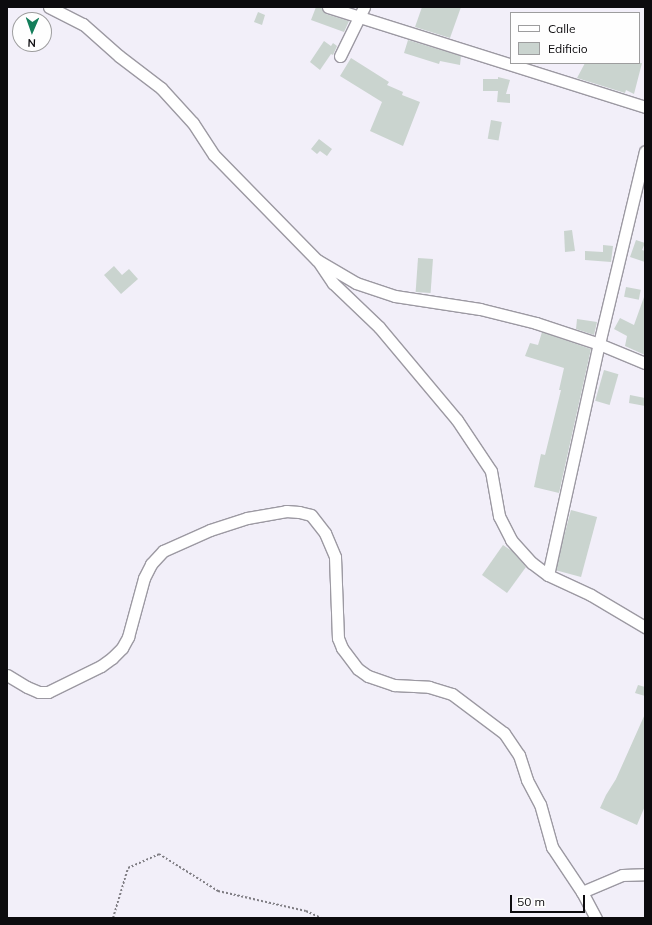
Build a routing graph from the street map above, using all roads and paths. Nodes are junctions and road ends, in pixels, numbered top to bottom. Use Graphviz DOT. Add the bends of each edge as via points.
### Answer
graph roads {
  1 [pos="49,7"];
  2 [pos="328,7"];
  3 [pos="362,12"];
  4 [pos="340,56"];
  5 [pos="510,62"];
  6 [pos="517,64"];
  7 [pos="645,107"];
  8 [pos="645,151"];
  9 [pos="317,260"];
  10 [pos="599,344"];
  11 [pos="645,364"];
  12 [pos="548,575"];
  13 [pos="645,627"];
  14 [pos="7,675"];
  15 [pos="645,874"];
  16 [pos="582,892"];
  17 [pos="113,918"];
  18 [pos="320,918"];
  19 [pos="596,918"];
  1 -- 9 [label="street" via="83,24 161,88 193,123 214,155"];
  2 -- 3 [label="street"];
  3 -- 4 [label="street"];
  3 -- 5 [label="street"];
  6 -- 7 [label="street"];
  8 -- 10 [label="street"];
  9 -- 10 [label="street" via="356,283 395,296 480,309 536,323"];
  9 -- 12 [label="street" via="333,283 379,327 457,420 491,471 500,516 511,540 532,563"];
  10 -- 11 [label="street"];
  10 -- 12 [label="street"];
  12 -- 13 [label="street" via="590,595"];
  14 -- 16 [label="street" via="39,692 48,692 112,658 128,637 144,578 151,564 163,551 210,530 247,518 286,511 311,515 325,533 335,557 336,629 342,648 358,669 368,676 394,685 441,690 463,702 504,733 519,755 527,780 540,804 552,847"];
  15 -- 16 [label="street" via="622,875"];
  16 -- 19 [label="street"];
  17 -- 18 [label="path" via="128,868 159,854 218,891 306,911"];
}
